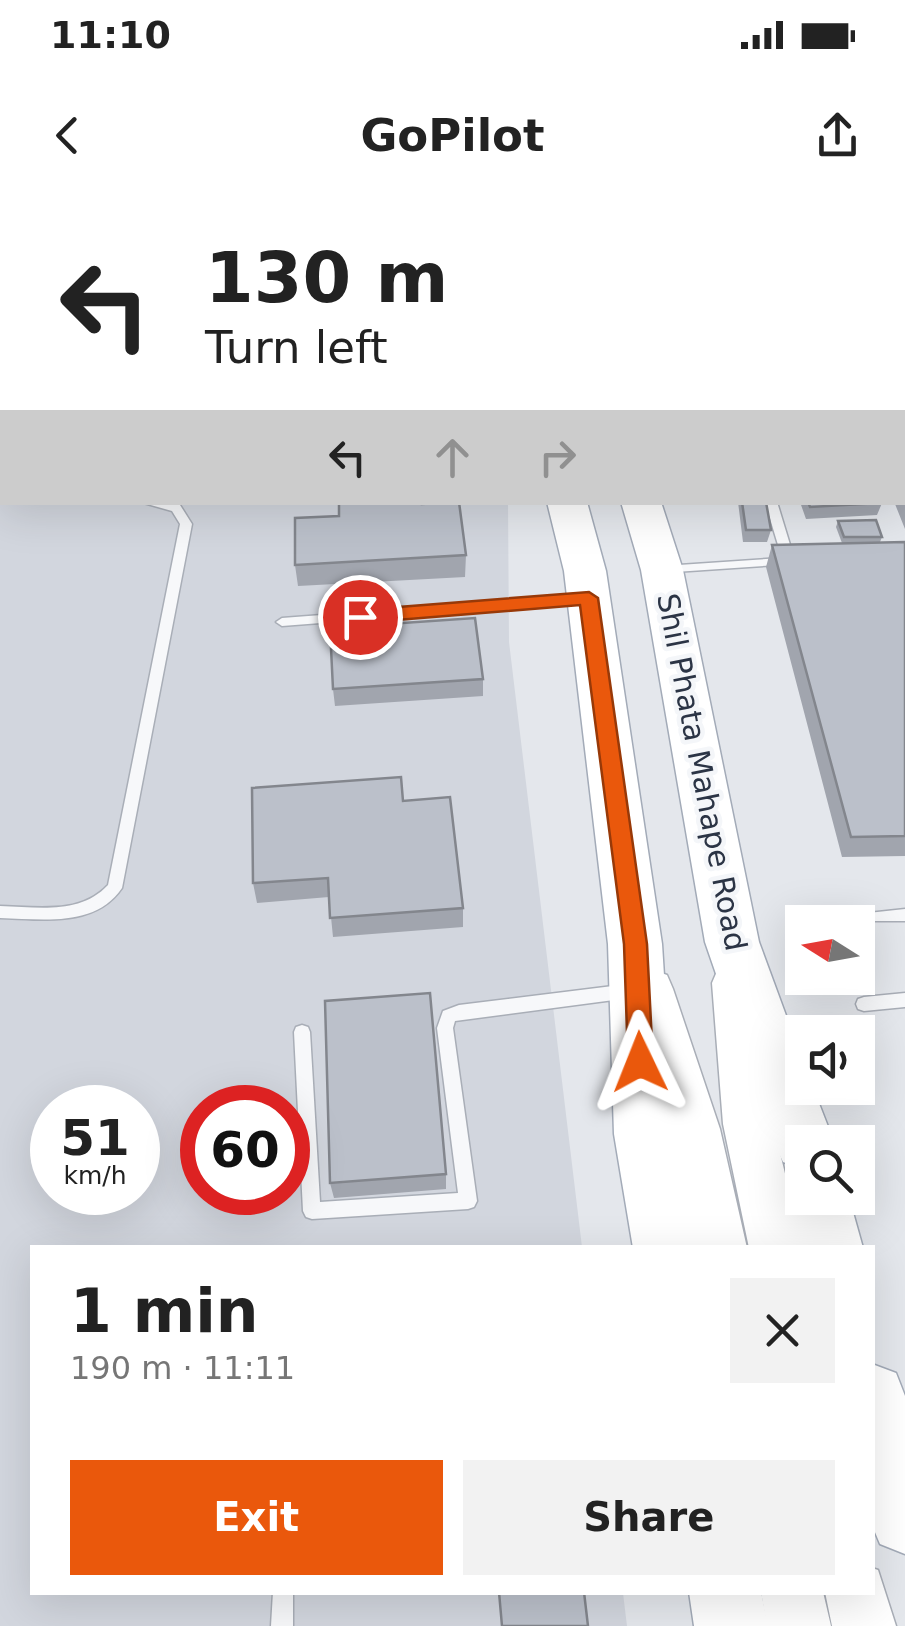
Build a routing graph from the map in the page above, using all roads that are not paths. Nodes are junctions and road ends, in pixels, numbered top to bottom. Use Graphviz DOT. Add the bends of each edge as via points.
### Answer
graph roads {
  1 [pos="160,505"];
  2 [pos="568,505"];
  3 [pos="590,505"];
  4 [pos="642,505"];
  5 [pos="664,505"];
  6 [pos="772,505"];
  7 [pos="809,561"];
  8 [pos="790,562"];
  9 [pos="662,570"];
  10 [pos="587,585"];
  11 [pos="282,622"];
  12 [pos="0,912"];
  13 [pos="905,915"];
  14 [pos="875,917"];
  15 [pos="732,942"];
  16 [pos="636,967"];
  17 [pos="905,1000"];
  18 [pos="864,1004"];
  19 [pos="302,1032"];
  20 [pos="798,1125"];
  21 [pos="823,1215"];
  22 [pos="663,1245"];
  23 [pos="719,1245"];
  24 [pos="775,1245"];
  25 [pos="831,1245"];
  26 [pos="875,1408"];
  27 [pos="905,1518"];
  28 [pos="283,1595"];
  29 [pos="725,1595"];
  30 [pos="793,1595"];
  31 [pos="857,1595"];
  32 [pos="282,1626"];
  33 [pos="730,1626"];
  34 [pos="798,1626"];
  35 [pos="864,1626"];
  1 -- 12 [label="lane" via="176,508 186,524 114,888 104,902 81,912"];
  2 -- 10 [label="main road"];
  3 -- 10 [label="main road"];
  4 -- 9 [label="main road"];
  5 -- 9 [label="main road"];
  6 -- 8 [label="lane"];
  7 -- 8 [label="lane"];
  8 -- 9 [label="lane"];
  9 -- 15 [label="main road, Shil Phata Mahape Road"];
  10 -- 11 [label="lane"];
  10 -- 16 [label="main road"];
  13 -- 14 [label="lane"];
  15 -- 20 [label="main road, Shil Phata Mahape Road"];
  15 -- 24 [label="main road" via="748,1124"];
  16 -- 19 [label="lane" via="449,1016 445,1028 468,1201 312,1211"];
  16 -- 22 [label="main road" via="644,1134"];
  16 -- 23 [label="main road" via="696,1129"];
  17 -- 18 [label="lane"];
  21 -- 25 [label="main road"];
  26 -- 27 [label="main road"];
  28 -- 32 [label="lane"];
  29 -- 33 [label="main road"];
  30 -- 34 [label="main road"];
  31 -- 35 [label="main road"];
}
